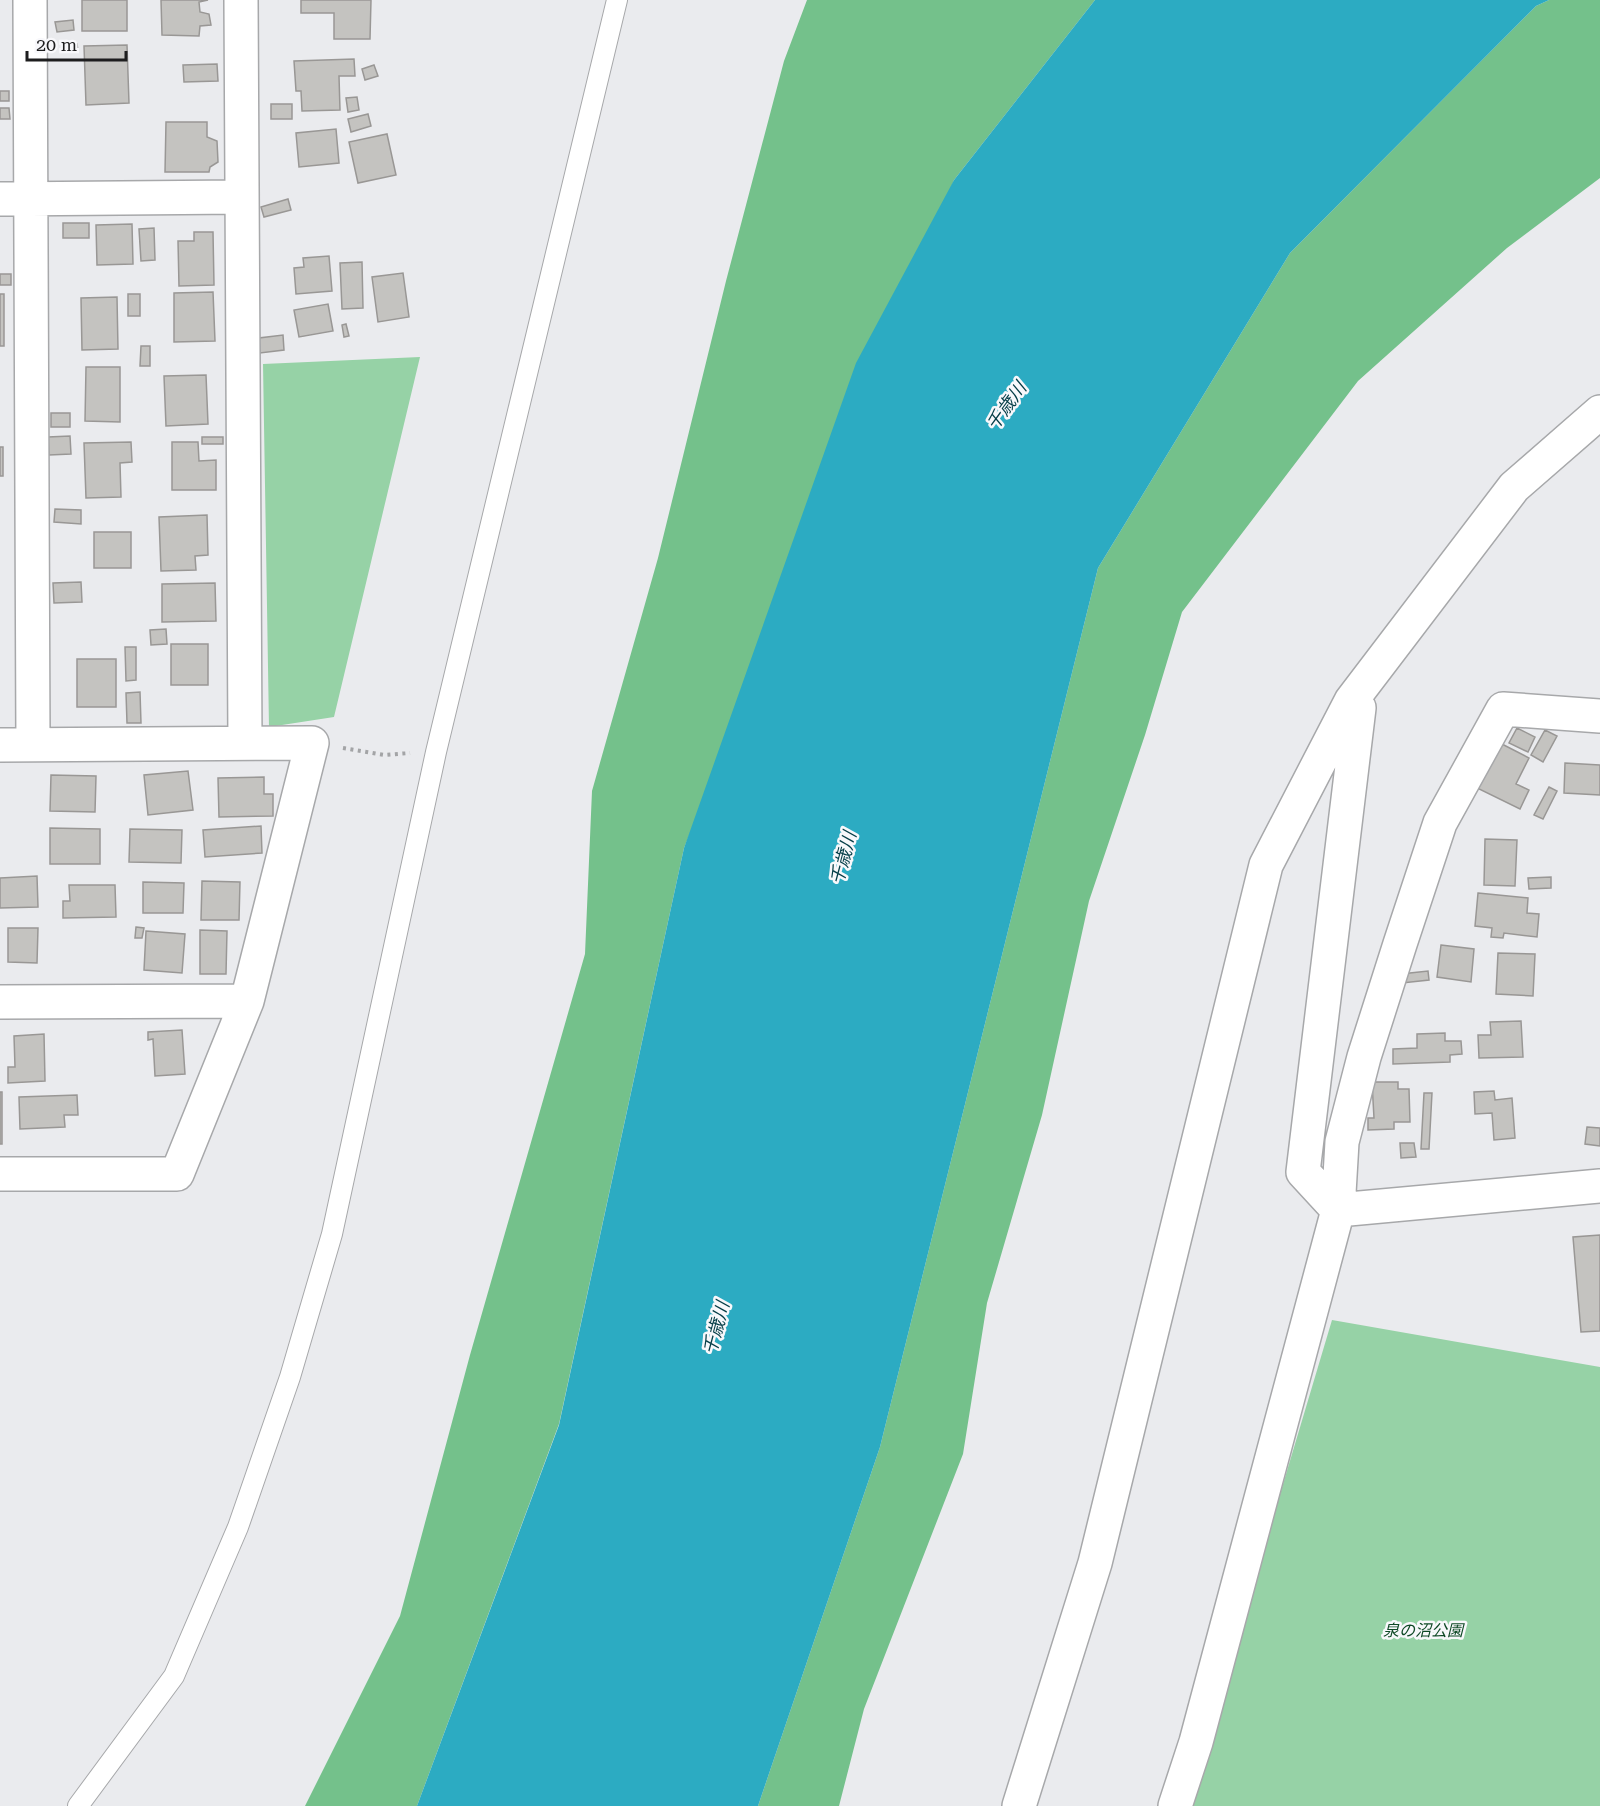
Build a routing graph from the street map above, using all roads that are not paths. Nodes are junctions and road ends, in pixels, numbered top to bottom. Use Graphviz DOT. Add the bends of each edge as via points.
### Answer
graph roads {
  1 [pos="30,0"];
  2 [pos="241,0"];
  3 [pos="617,0"];
  4 [pos="242,197"];
  5 [pos="15,199"];
  6 [pos="1600,412"];
  7 [pos="1351,701"];
  8 [pos="1600,716"];
  9 [pos="245,743"];
  10 [pos="0,745"];
  11 [pos="33,745"];
  12 [pos="247,1001"];
  13 [pos="0,1002"];
  14 [pos="0,1174"];
  15 [pos="1600,1186"];
  16 [pos="1338,1210"];
  17 [pos="78,1806"];
  18 [pos="1019,1806"];
  19 [pos="1175,1806"];
  1 -- 5 [label="street"];
  2 -- 4 [label="street"];
  3 -- 17 [label="lane" via="436,752 332,1234 290,1377 238,1527 174,1676"];
  4 -- 5 [label="street"];
  4 -- 9 [label="street"];
  5 -- 11 [label="street"];
  6 -- 7 [label="street" via="1514,487"];
  7 -- 16 [label="street" via="1359,708 1303,1172"];
  7 -- 18 [label="street" via="1266,865 1095,1563"];
  8 -- 16 [label="street" via="1503,710 1440,824 1361,1068 1342,1142"];
  9 -- 11 [label="street"];
  9 -- 12 [label="street" via="312,743"];
  10 -- 11 [label="street"];
  12 -- 13 [label="street"];
  12 -- 14 [label="street" via="177,1174"];
  15 -- 16 [label="street"];
  16 -- 19 [label="street" via="1196,1742"];
}
